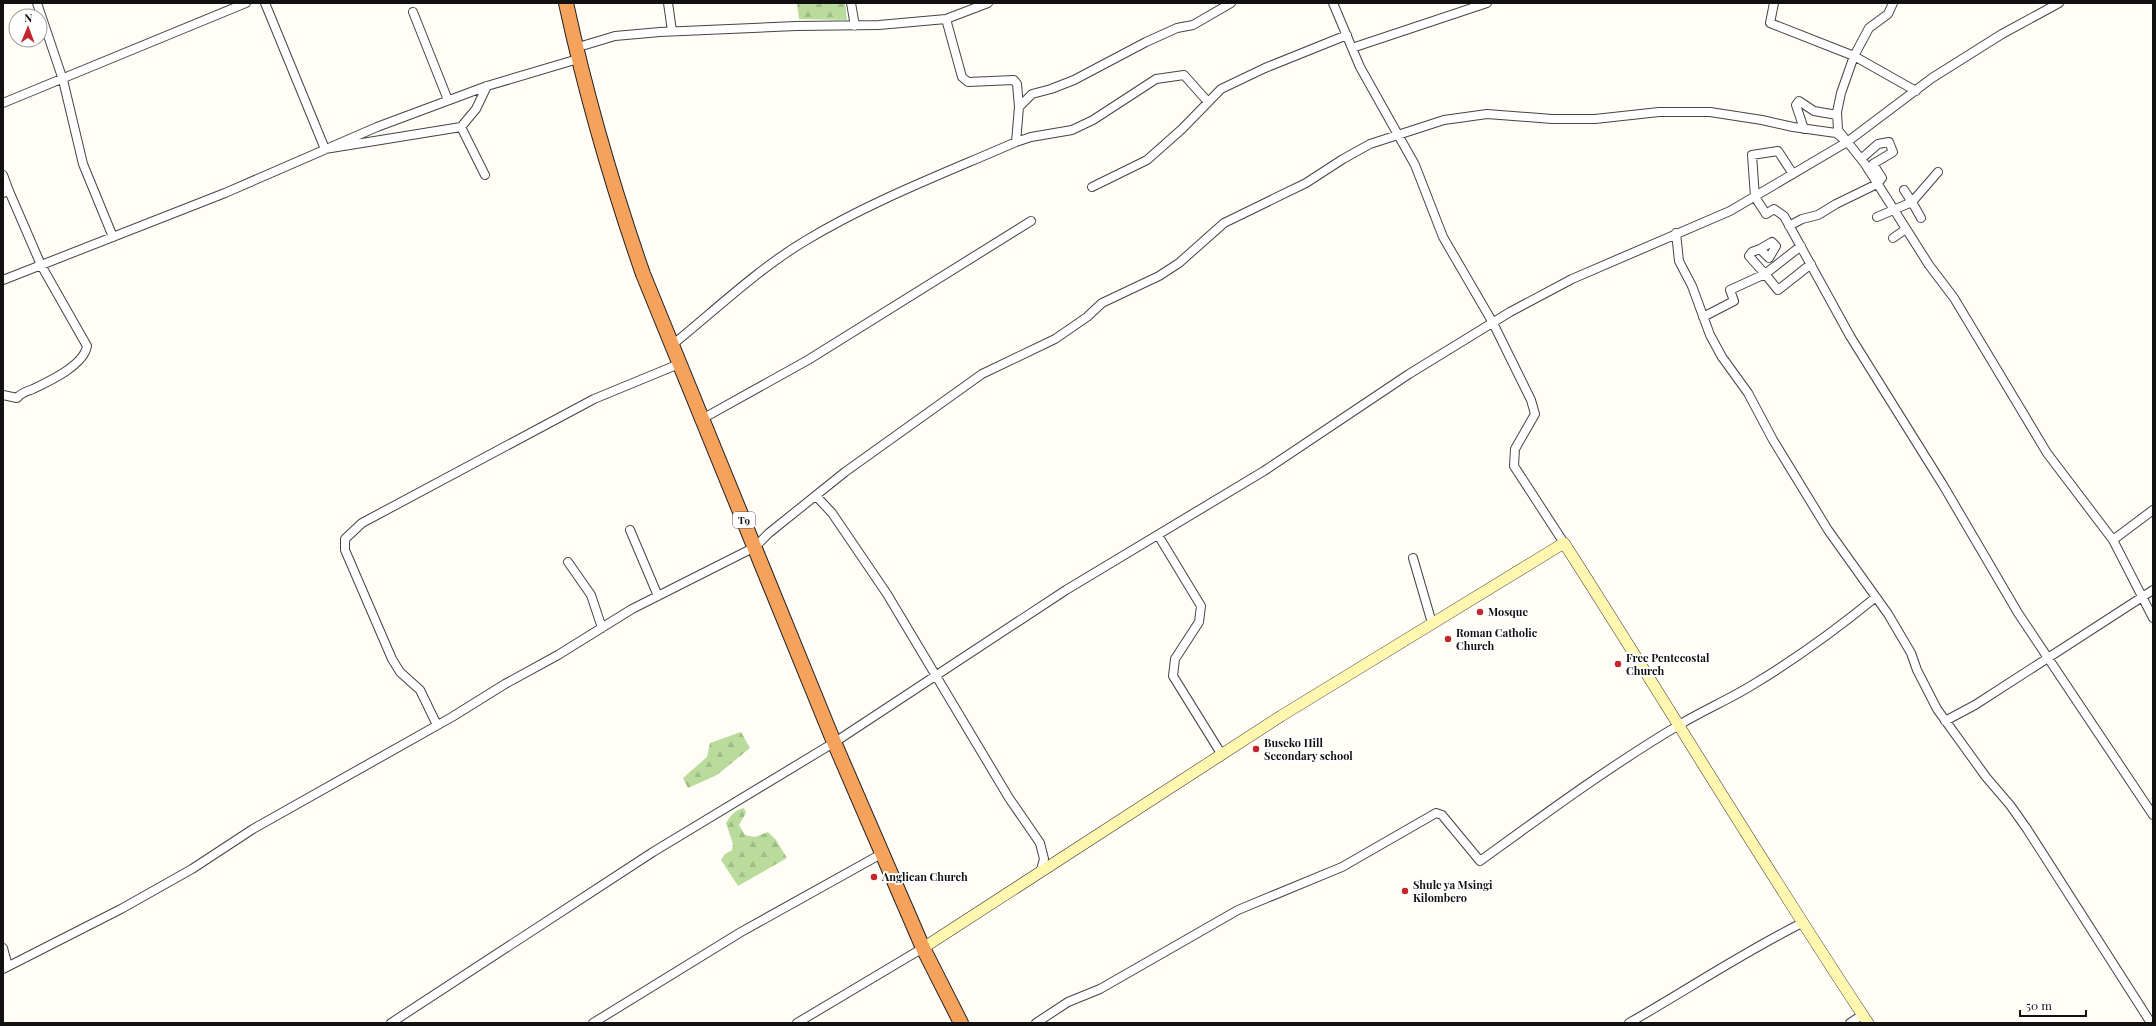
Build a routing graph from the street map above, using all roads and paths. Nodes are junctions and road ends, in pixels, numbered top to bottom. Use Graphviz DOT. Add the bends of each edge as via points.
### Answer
graph roads {
  1 [pos="246,3"];
  2 [pos="265,3"];
  3 [pos="566,3"];
  4 [pos="668,3"];
  5 [pos="851,3"];
  6 [pos="988,3"];
  7 [pos="1231,3"];
  8 [pos="1333,3"];
  9 [pos="1487,3"];
  10 [pos="1774,3"];
  11 [pos="1893,3"];
  12 [pos="2060,3"];
  13 [pos="39,4"];
  14 [pos="412,12"];
  15 [pos="946,19"];
  16 [pos="855,26"];
  17 [pos="672,31"];
  18 [pos="1347,35"];
  19 [pos="1352,48"];
  20 [pos="577,53"];
  21 [pos="1854,56"];
  22 [pos="64,80"];
  23 [pos="487,86"];
  24 [pos="1916,90"];
  25 [pos="448,100"];
  26 [pos="1208,102"];
  27 [pos="3,103"];
  28 [pos="1019,107"];
  29 [pos="1837,115"];
  30 [pos="462,127"];
  31 [pos="1804,129"];
  32 [pos="1398,134"];
  33 [pos="1016,142"];
  34 [pos="1847,142"];
  35 [pos="325,150"];
  36 [pos="1861,159"];
  37 [pos="1938,172"];
  38 [pos="1792,174"];
  39 [pos="3,175"];
  40 [pos="485,175"];
  41 [pos="1878,184"];
  42 [pos="1092,187"];
  43 [pos="1904,190"];
  44 [pos="6,192"];
  45 [pos="1755,197"];
  46 [pos="1912,202"];
  47 [pos="1893,209"];
  48 [pos="1877,217"];
  49 [pos="1921,218"];
  50 [pos="1031,222"];
  51 [pos="1789,226"];
  52 [pos="1906,229"];
  53 [pos="1676,233"];
  54 [pos="113,237"];
  55 [pos="1893,238"];
  56 [pos="1801,246"];
  57 [pos="1760,249"];
  58 [pos="1811,264"];
  59 [pos="41,265"];
  60 [pos="1765,274"];
  61 [pos="3,280"];
  62 [pos="1703,317"];
  63 [pos="1493,323"];
  64 [pos="671,346"];
  65 [pos="679,364"];
  66 [pos="3,396"];
  67 [pos="702,419"];
  68 [pos="816,496"];
  69 [pos="2153,510"];
  70 [pos="630,530"];
  71 [pos="1158,535"];
  72 [pos="2113,540"];
  73 [pos="1564,543"];
  74 [pos="755,547"];
  75 [pos="1413,558"];
  76 [pos="568,562"];
  77 [pos="2153,590"];
  78 [pos="658,596"];
  79 [pos="1876,597"];
  80 [pos="2141,597"];
  81 [pos="2153,618"];
  82 [pos="1432,622"];
  83 [pos="602,628"];
  84 [pos="2048,657"];
  85 [pos="936,676"];
  86 [pos="1945,721"];
  87 [pos="437,725"];
  88 [pos="1680,725"];
  89 [pos="835,742"];
  90 [pos="1222,755"];
  91 [pos="2153,815"];
  92 [pos="883,853"];
  93 [pos="1040,873"];
  94 [pos="1802,924"];
  95 [pos="3,948"];
  96 [pos="923,948"];
  97 [pos="6,968"];
  98 [pos="1865,1019"];
  99 [pos="391,1023"];
  100 [pos="593,1023"];
  101 [pos="797,1023"];
  102 [pos="961,1023"];
  103 [pos="1036,1023"];
  104 [pos="1629,1023"];
  105 [pos="1850,1023"];
  106 [pos="2152,1023"];
  1 -- 22 [label="street"];
  2 -- 35 [label="street"];
  3 -- 20 [label="highway, T9"];
  4 -- 17 [label="street"];
  5 -- 16 [label="street"];
  6 -- 15 [label="street"];
  7 -- 28 [label="street" via="1193,25 1177,28 1146,42 1074,80 1032,94"];
  8 -- 18 [label="street"];
  9 -- 19 [label="street"];
  10 -- 21 [label="street" via="1770,23"];
  11 -- 21 [label="street" via="1888,14 1869,28"];
  12 -- 24 [label="street" via="2002,34"];
  13 -- 22 [label="street"];
  14 -- 25 [label="street"];
  15 -- 16 [label="street"];
  15 -- 28 [label="street" via="962,77 968,82 1014,80 1017,84"];
  16 -- 17 [label="street"];
  17 -- 20 [label="street" via="615,36"];
  18 -- 19 [label="street"];
  18 -- 26 [label="street" via="1265,68 1221,90"];
  19 -- 32 [label="street" via="1372,92"];
  20 -- 23 [label="street"];
  20 -- 64 [label="highway, T9" via="617,200"];
  21 -- 24 [label="street"];
  21 -- 29 [label="street" via="1841,93"];
  22 -- 27 [label="street"];
  22 -- 54 [label="street" via="83,164"];
  23 -- 25 [label="street"];
  23 -- 30 [label="street" via="476,109"];
  24 -- 34 [label="street"];
  25 -- 35 [label="street"];
  26 -- 33 [label="street" via="1184,75 1156,79 1093,120 1072,130"];
  26 -- 42 [label="street" via="1147,160"];
  28 -- 33 [label="street"];
  29 -- 31 [label="street" via="1814,111 1799,101 1796,105"];
  29 -- 34 [label="street" via="1838,130"];
  30 -- 35 [label="street"];
  30 -- 40 [label="street"];
  31 -- 32 [label="street" via="1710,112 1659,112 1595,119 1487,114 1444,120"];
  31 -- 34 [label="street" via="1836,133"];
  32 -- 63 [label="street" via="1415,165 1443,237"];
  32 -- 68 [label="street" via="1370,144 1306,183 1224,223 1159,276 1102,303 1055,339 982,374 845,472"];
  33 -- 64 [label="street" via="859,212 804,242 757,276"];
  34 -- 36 [label="street"];
  34 -- 38 [label="street"];
  35 -- 54 [label="street"];
  36 -- 41 [label="street"];
  36 -- 41 [label="street" via="1878,144 1889,142 1893,152 1873,164 1882,178"];
  37 -- 46 [label="street"];
  38 -- 45 [label="street"];
  38 -- 45 [label="street" via="1778,151 1752,155"];
  39 -- 44 [label="street"];
  41 -- 47 [label="street"];
  41 -- 51 [label="street" via="1836,204 1818,216 1802,219"];
  43 -- 46 [label="street"];
  44 -- 59 [label="street"];
  45 -- 51 [label="street" via="1766,214 1774,209 1784,216"];
  45 -- 53 [label="street" via="1730,211"];
  46 -- 47 [label="street"];
  46 -- 49 [label="street"];
  47 -- 48 [label="street"];
  47 -- 52 [label="street"];
  50 -- 67 [label="street" via="808,360"];
  51 -- 56 [label="street"];
  52 -- 55 [label="street"];
  52 -- 72 [label="street" via="1954,298 2048,453"];
  53 -- 62 [label="street" via="1679,262 1692,286"];
  53 -- 63 [label="street" via="1572,280"];
  54 -- 59 [label="street"];
  56 -- 58 [label="street"];
  56 -- 60 [label="street"];
  57 -- 60 [label="street" via="1748,256"];
  58 -- 60 [label="street" via="1778,290"];
  58 -- 84 [label="street" via="1854,342 2018,613"];
  59 -- 61 [label="street"];
  59 -- 66 [label="street" via="81,332 87,346 86,352 77,364 41,385 21,393 17,398"];
  60 -- 62 [label="street" via="1730,290 1734,301"];
  62 -- 79 [label="street" via="1722,357 1748,393 1809,500"];
  63 -- 71 [label="street" via="1376,394 1264,471"];
  63 -- 73 [label="street" via="1531,400 1534,414 1515,449 1514,466"];
  64 -- 65 [label="highway, T9"];
  65 -- 67 [label="highway, T9"];
  65 -- 87 [label="street" via="594,399 509,443 362,523 345,539 345,550 392,659 400,672 420,690"];
  67 -- 74 [label="highway, T9"];
  68 -- 74 [label="street"];
  68 -- 85 [label="street" via="832,513 887,594"];
  69 -- 72 [label="street"];
  70 -- 78 [label="street"];
  71 -- 85 [label="street" via="1066,590"];
  71 -- 90 [label="street" via="1201,606 1199,622 1175,659 1174,676"];
  72 -- 80 [label="street"];
  73 -- 82 [label="street"];
  73 -- 88 [label="street"];
  74 -- 78 [label="street"];
  74 -- 89 [label="highway, T9"];
  75 -- 82 [label="street"];
  76 -- 83 [label="street" via="591,595"];
  77 -- 80 [label="street"];
  78 -- 83 [label="street"];
  79 -- 86 [label="street" via="1911,653 1928,695"];
  79 -- 88 [label="street" via="1831,634 1754,685"];
  80 -- 81 [label="street"];
  80 -- 84 [label="street"];
  82 -- 90 [label="street"];
  83 -- 87 [label="street"];
  84 -- 86 [label="street" via="1975,705"];
  84 -- 91 [label="street"];
  85 -- 89 [label="street"];
  85 -- 93 [label="street" via="1009,798 1040,843 1044,859"];
  86 -- 106 [label="street" via="2027,829"];
  87 -- 97 [label="street" via="253,829 186,873"];
  88 -- 94 [label="street"];
  88 -- 103 [label="street" via="1545,814 1480,861 1442,815 1436,813 1342,867 1238,910 1100,989 1068,1002"];
  89 -- 92 [label="highway, T9"];
  89 -- 99 [label="street" via="653,852"];
  90 -- 93 [label="street"];
  92 -- 96 [label="highway, T9"];
  92 -- 100 [label="street" via="741,932"];
  93 -- 96 [label="street"];
  94 -- 98 [label="street"];
  94 -- 104 [label="street" via="1759,945 1670,1001"];
  95 -- 97 [label="street"];
  96 -- 101 [label="street"];
  96 -- 102 [label="highway, T9"];
  98 -- 105 [label="street"];
}
